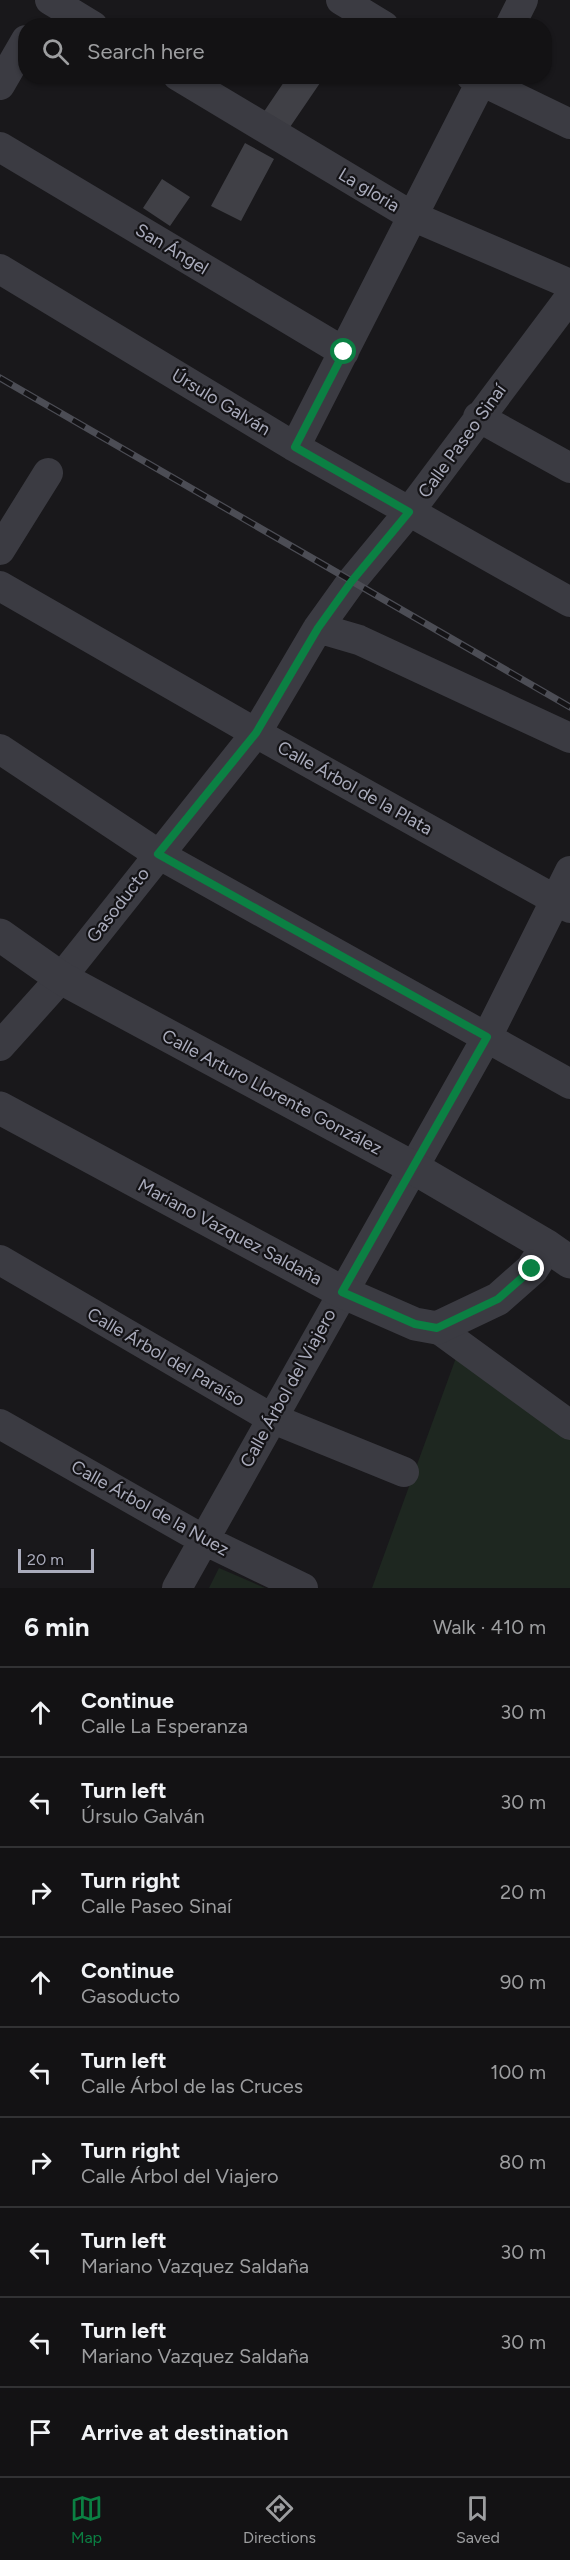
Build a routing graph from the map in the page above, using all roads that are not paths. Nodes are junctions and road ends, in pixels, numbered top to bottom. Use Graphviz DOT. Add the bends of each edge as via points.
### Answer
graph roads {
  1 [pos="49,0"];
  2 [pos="341,0"];
  3 [pos="523,0"];
  4 [pos="39,18"];
  5 [pos="79,18"];
  6 [pos="371,18"];
  7 [pos="514,18"];
  8 [pos="18,54"];
  9 [pos="191,84"];
  10 [pos="476,84"];
  11 [pos="491,84"];
  12 [pos="0,85"];
  13 [pos="570,124"];
  14 [pos="0,147"];
  15 [pos="412,216"];
  16 [pos="0,269"];
  17 [pos="570,284"];
  18 [pos="570,297"];
  19 [pos="344,352"];
  20 [pos="478,417"];
  21 [pos="295,447"];
  22 [pos="570,468"];
  23 [pos="48,473"];
  24 [pos="409,512"];
  25 [pos="0,550"];
  26 [pos="351,582"];
  27 [pos="0,586"];
  28 [pos="570,602"];
  29 [pos="318,628"];
  30 [pos="256,733"];
  31 [pos="570,738"];
  32 [pos="0,749"];
  33 [pos="158,854"];
  34 [pos="570,871"];
  35 [pos="562,904"];
  36 [pos="0,935"];
  37 [pos="61,978"];
  38 [pos="487,1037"];
  39 [pos="0,1046"];
  40 [pos="570,1084"];
  41 [pos="0,1108"];
  42 [pos="412,1167"];
  43 [pos="558,1254"];
  44 [pos="0,1260"];
  45 [pos="342,1292"];
  46 [pos="437,1328"];
  47 [pos="271,1418"];
  48 [pos="0,1424"];
  49 [pos="570,1425"];
  50 [pos="404,1472"];
  51 [pos="204,1540"];
  52 [pos="177,1588"];
  53 [pos="303,1588"];
  1 -- 4 [label="street"];
  1 -- 5 [label="street"];
  2 -- 6 [label="street"];
  3 -- 7 [label="street"];
  8 -- 12 [label="street"];
  9 -- 15 [label="street, La gloria"];
  10 -- 15 [label="street"];
  11 -- 13 [label="street"];
  14 -- 19 [label="street, San Ángel"];
  15 -- 17 [label="street, La gloria"];
  15 -- 19 [label="street"];
  16 -- 21 [label="street, Úrsulo Galván"];
  18 -- 20 [label="street, Calle Paseo Sinaí"];
  19 -- 21 [label="street"];
  20 -- 22 [label="street"];
  20 -- 24 [label="street, Calle Paseo Sinaí"];
  21 -- 24 [label="street, Úrsulo Galván"];
  23 -- 25 [label="street"];
  24 -- 26 [label="street, Calle Paseo Sinaí"];
  24 -- 28 [label="street, Úrsulo Galván"];
  26 -- 29 [label="street, Gasoducto"];
  27 -- 30 [label="street, Calle Árbol de la Plata"];
  29 -- 30 [label="street, Gasoducto"];
  29 -- 31 [label="street" via="359,640"];
  30 -- 33 [label="street, Gasoducto"];
  30 -- 35 [label="street, Calle Árbol de la Plata"];
  32 -- 33 [label="street"];
  33 -- 37 [label="street, Gasoducto"];
  33 -- 38 [label="street"];
  34 -- 35 [label="street, Calle Árbol del Viajero"];
  35 -- 38 [label="street, Calle Árbol del Viajero"];
  36 -- 37 [label="street, Calle Arturo Llorente González"];
  37 -- 39 [label="street, Gasoducto"];
  37 -- 42 [label="street, Calle Arturo Llorente González"];
  38 -- 40 [label="street"];
  38 -- 42 [label="street, Calle Árbol del Viajero"];
  41 -- 45 [label="street, Mariano Vazquez Saldaña"];
  42 -- 43 [label="street, Calle Arturo Llorente González"];
  42 -- 45 [label="street, Calle Árbol del Viajero"];
  43 -- 46 [label="street" via="532,1269 498,1299"];
  44 -- 47 [label="street, Calle Árbol del Paraíso"];
  45 -- 46 [label="street, Mariano Vazquez Saldaña" via="415,1324"];
  45 -- 47 [label="street, Calle Árbol del Viajero"];
  46 -- 49 [label="street"];
  47 -- 50 [label="street, Calle Árbol del Paraíso"];
  47 -- 51 [label="street, Calle Árbol del Viajero"];
  48 -- 51 [label="street, Calle Árbol de la Nuez"];
  51 -- 52 [label="street, Calle Árbol del Viajero"];
  51 -- 53 [label="street, Calle Árbol de la Nuez"];
}
